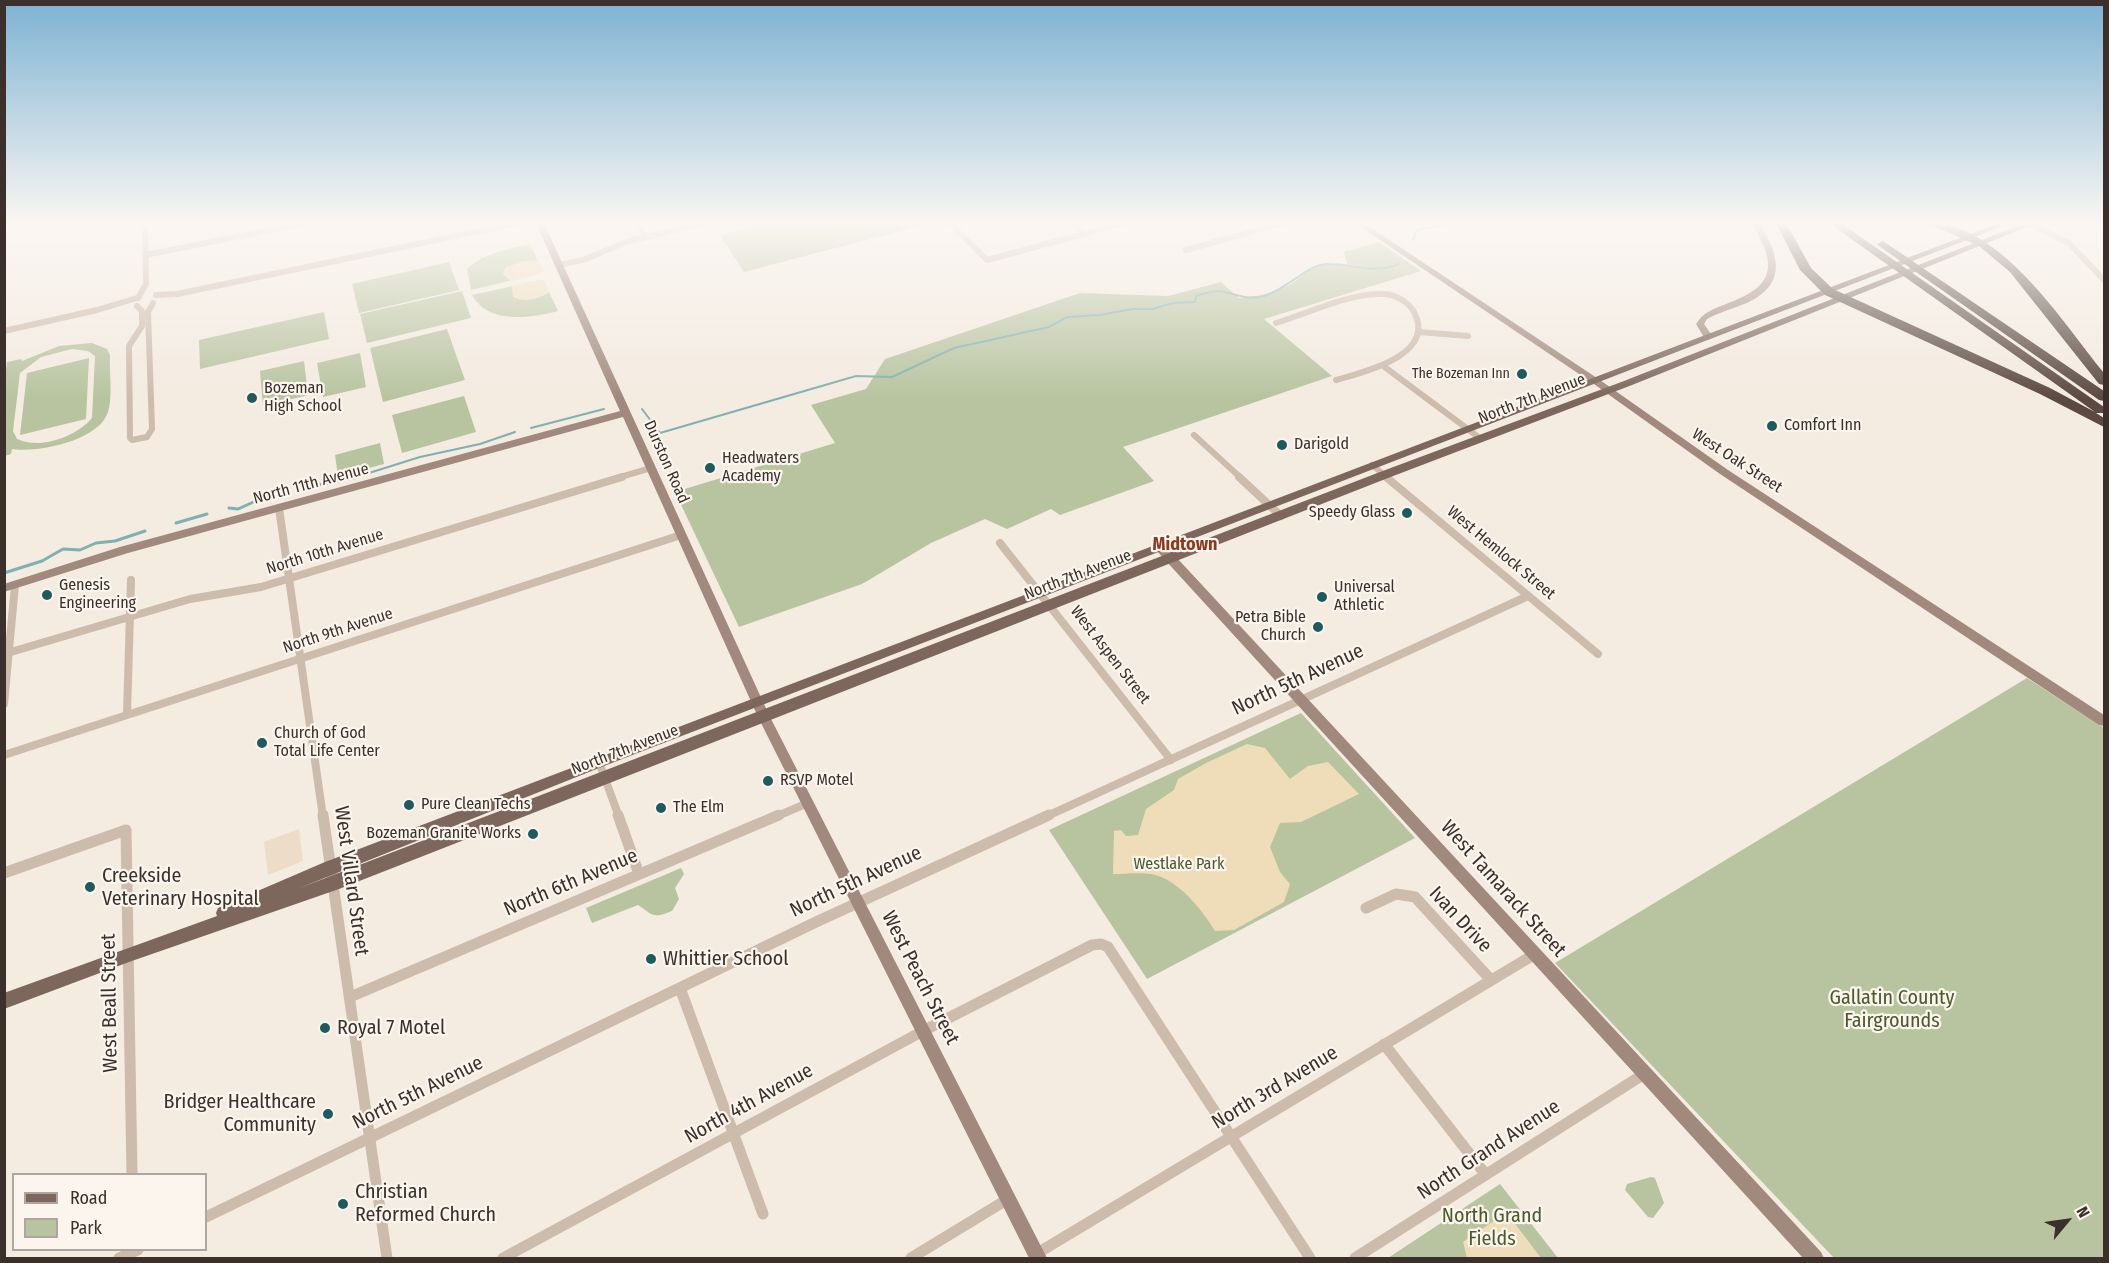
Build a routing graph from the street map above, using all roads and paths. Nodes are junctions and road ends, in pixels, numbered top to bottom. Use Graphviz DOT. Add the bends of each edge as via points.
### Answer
graph roads {
  1 [pos="146,280"];
  2 [pos="247,280"];
  3 [pos="567,280"];
  4 [pos="1444,280"];
  5 [pos="1771,280"];
  6 [pos="1817,280"];
  7 [pos="1866,280"];
  8 [pos="1889,280"];
  9 [pos="1915,280"];
  10 [pos="1935,280"];
  11 [pos="2022,280"];
  12 [pos="146,284"];
  13 [pos="1835,296"];
  14 [pos="137,298"];
  15 [pos="155,299"];
  16 [pos="136,306"];
  17 [pos="97,310"];
  18 [pos="1776,312"];
  19 [pos="1276,323"];
  20 [pos="4,331"];
  21 [pos="1419,332"];
  22 [pos="1468,336"];
  23 [pos="1708,337"];
  24 [pos="1721,346"];
  25 [pos="1382,365"];
  26 [pos="1666,368"];
  27 [pos="1594,380"];
  28 [pos="1336,381"];
  29 [pos="2104,381"];
  30 [pos="1608,391"];
  31 [pos="2104,397"];
  32 [pos="626,413"];
  33 [pos="2104,413"];
  34 [pos="2104,423"];
  35 [pos="1467,429"];
  36 [pos="1194,435"];
  37 [pos="1481,439"];
  38 [pos="1372,465"];
  39 [pos="651,468"];
  40 [pos="1384,475"];
  41 [pos="1269,505"];
  42 [pos="279,508"];
  43 [pos="1281,516"];
  44 [pos="681,535"];
  45 [pos="1000,543"];
  46 [pos="1160,547"];
  47 [pos="1172,559"];
  48 [pos="290,578"];
  49 [pos="131,580"];
  50 [pos="10,586"];
  51 [pos="1039,593"];
  52 [pos="1528,596"];
  53 [pos="1050,607"];
  54 [pos="130,616"];
  55 [pos="7,653"];
  56 [pos="1598,654"];
  57 [pos="301,659"];
  58 [pos="757,701"];
  59 [pos="1302,701"];
  60 [pos="4,704"];
  61 [pos="127,714"];
  62 [pos="764,717"];
  63 [pos="2104,721"];
  64 [pos="4,755"];
  65 [pos="1171,760"];
  66 [pos="599,762"];
  67 [pos="605,779"];
  68 [pos="807,803"];
  69 [pos="331,867"];
  70 [pos="4,873"];
  71 [pos="639,874"];
  72 [pos="333,884"];
  73 [pos="858,903"];
  74 [pos="1366,908"];
  75 [pos="129,954"];
  76 [pos="1535,954"];
  77 [pos="1491,980"];
  78 [pos="680,988"];
  79 [pos="350,997"];
  80 [pos="4,1001"];
  81 [pos="923,1031"];
  82 [pos="1384,1044"];
  83 [pos="1644,1074"];
  84 [pos="735,1135"];
  85 [pos="370,1138"];
  86 [pos="1232,1138"];
  87 [pos="132,1173"];
  88 [pos="1486,1175"];
  89 [pos="1008,1199"];
  90 [pos="763,1214"];
  91 [pos="207,1217"];
  92 [pos="135,1252"];
  93 [pos="1037,1256"];
  94 [pos="119,1258"];
  95 [pos="387,1258"];
  96 [pos="503,1258"];
  97 [pos="911,1258"];
  98 [pos="1310,1258"];
  99 [pos="1355,1258"];
  100 [pos="1815,1258"];
  1 -- 12 [label="street"];
  2 -- 15 [label="street"];
  3 -- 32 [label="main road, Durston Road"];
  4 -- 27 [label="main road, West Oak Street"];
  5 -- 23 [label="main road" via="1752,297 1704,317 1700,324"];
  6 -- 13 [label="highway"];
  7 -- 13 [label="main road, North 7th Avenue"];
  8 -- 13 [label="main road, North 7th Avenue"];
  9 -- 33 [label="highway"];
  10 -- 31 [label="highway"];
  11 -- 29 [label="highway"];
  12 -- 14 [label="street"];
  12 -- 15 [label="street"];
  13 -- 18 [label="main road, North 7th Avenue"];
  13 -- 24 [label="main road, North 7th Avenue"];
  13 -- 34 [label="highway" via="2045,391"];
  14 -- 15 [label="street"];
  14 -- 16 [label="street" via="133,302"];
  14 -- 17 [label="street"];
  15 -- 16 [label="street"];
  15 -- 16 [label="street" via="148,312 152,429 147,437 132,440 129,346 142,326 142,311"];
  16 -- 17 [label="street"];
  17 -- 20 [label="street"];
  18 -- 23 [label="main road, North 7th Avenue"];
  18 -- 24 [label="main road" via="1722,337 1718,341"];
  19 -- 21 [label="street" via="1385,294 1408,305"];
  21 -- 22 [label="street"];
  21 -- 25 [label="street" via="1413,347"];
  23 -- 26 [label="main road" via="1708,342"];
  23 -- 27 [label="main road, North 7th Avenue"];
  24 -- 26 [label="main road, North 7th Avenue"];
  25 -- 28 [label="street"];
  25 -- 35 [label="street"];
  26 -- 30 [label="main road, North 7th Avenue"];
  27 -- 30 [label="main road, West Oak Street"];
  27 -- 35 [label="main road, North 7th Avenue"];
  30 -- 37 [label="main road, North 7th Avenue"];
  30 -- 63 [label="main road, West Oak Street" via="1724,472"];
  32 -- 39 [label="main road, Durston Road"];
  32 -- 42 [label="main road, North 11th Avenue"];
  35 -- 37 [label="street"];
  35 -- 38 [label="main road, North 7th Avenue"];
  36 -- 41 [label="street"];
  37 -- 40 [label="main road, North 7th Avenue"];
  38 -- 40 [label="street, West Hemlock Street"];
  38 -- 41 [label="main road, North 7th Avenue"];
  39 -- 44 [label="main road, Durston Road"];
  39 -- 48 [label="street, North 10th Avenue"];
  40 -- 43 [label="main road, North 7th Avenue"];
  40 -- 52 [label="street, West Hemlock Street"];
  41 -- 43 [label="street"];
  41 -- 46 [label="main road, North 7th Avenue"];
  42 -- 48 [label="street, West Villard Street"];
  42 -- 50 [label="main road, North 11th Avenue"];
  43 -- 47 [label="main road, North 7th Avenue"];
  44 -- 57 [label="street, North 9th Avenue"];
  44 -- 58 [label="main road, Durston Road"];
  45 -- 51 [label="street, West Aspen Street"];
  46 -- 47 [label="main road, West Tamarack Street"];
  46 -- 51 [label="main road, North 7th Avenue"];
  47 -- 53 [label="main road, North 7th Avenue"];
  47 -- 59 [label="main road, West Tamarack Street"];
  48 -- 54 [label="street, North 10th Avenue" via="261,587 197,597"];
  48 -- 57 [label="street, West Villard Street"];
  49 -- 54 [label="street"];
  50 -- 55 [label="street"];
  51 -- 53 [label="street, West Aspen Street"];
  51 -- 58 [label="main road, North 7th Avenue"];
  52 -- 56 [label="street, West Hemlock Street"];
  52 -- 59 [label="street, North 5th Avenue"];
  53 -- 62 [label="main road, North 7th Avenue"];
  53 -- 65 [label="street, West Aspen Street"];
  54 -- 55 [label="street, North 10th Avenue"];
  54 -- 61 [label="street"];
  55 -- 60 [label="street"];
  57 -- 61 [label="street, North 9th Avenue"];
  57 -- 69 [label="street, West Villard Street"];
  58 -- 62 [label="main road, Durston Road"];
  58 -- 66 [label="main road, North 7th Avenue"];
  59 -- 65 [label="street, North 5th Avenue"];
  59 -- 76 [label="main road, West Tamarack Street"];
  61 -- 64 [label="street, North 9th Avenue"];
  62 -- 67 [label="main road, North 7th Avenue"];
  62 -- 68 [label="main road, West Peach Street"];
  65 -- 73 [label="street, North 5th Avenue"];
  66 -- 67 [label="street"];
  66 -- 69 [label="main road, North 7th Avenue"];
  67 -- 71 [label="street"];
  67 -- 72 [label="main road, North 7th Avenue"];
  68 -- 71 [label="street, North 6th Avenue"];
  68 -- 73 [label="main road, West Peach Street"];
  69 -- 72 [label="street, West Villard Street"];
  69 -- 75 [label="main road, North 7th Avenue"];
  70 -- 75 [label="street, West Beall Street" via="126,830"];
  71 -- 79 [label="street, North 6th Avenue"];
  72 -- 75 [label="main road, North 7th Avenue"];
  72 -- 79 [label="street, West Villard Street"];
  73 -- 78 [label="street, North 5th Avenue"];
  73 -- 81 [label="main road, West Peach Street"];
  74 -- 77 [label="street, Ivan Drive" via="1403,892 1415,897"];
  75 -- 80 [label="main road, North 7th Avenue"];
  75 -- 87 [label="street, West Beall Street"];
  76 -- 77 [label="street, North 3rd Avenue"];
  76 -- 83 [label="main road, West Tamarack Street"];
  77 -- 82 [label="street, North 3rd Avenue"];
  78 -- 84 [label="street"];
  78 -- 85 [label="street, North 5th Avenue"];
  79 -- 85 [label="street, West Villard Street"];
  81 -- 84 [label="street, North 4th Avenue"];
  81 -- 86 [label="street, North 4th Avenue" via="1092,945 1108,946"];
  81 -- 89 [label="main road, West Peach Street"];
  82 -- 86 [label="street, North 3rd Avenue"];
  82 -- 88 [label="street"];
  83 -- 88 [label="street, North Grand Avenue"];
  83 -- 100 [label="main road, West Tamarack Street"];
  84 -- 90 [label="street"];
  84 -- 96 [label="street, North 4th Avenue"];
  85 -- 91 [label="street, North 5th Avenue"];
  85 -- 95 [label="street, West Villard Street"];
  86 -- 93 [label="street, North 3rd Avenue"];
  86 -- 98 [label="street"];
  88 -- 99 [label="street, North Grand Avenue"];
  89 -- 93 [label="main road, West Peach Street"];
  89 -- 97 [label="street"];
  92 -- 94 [label="street"];
}
